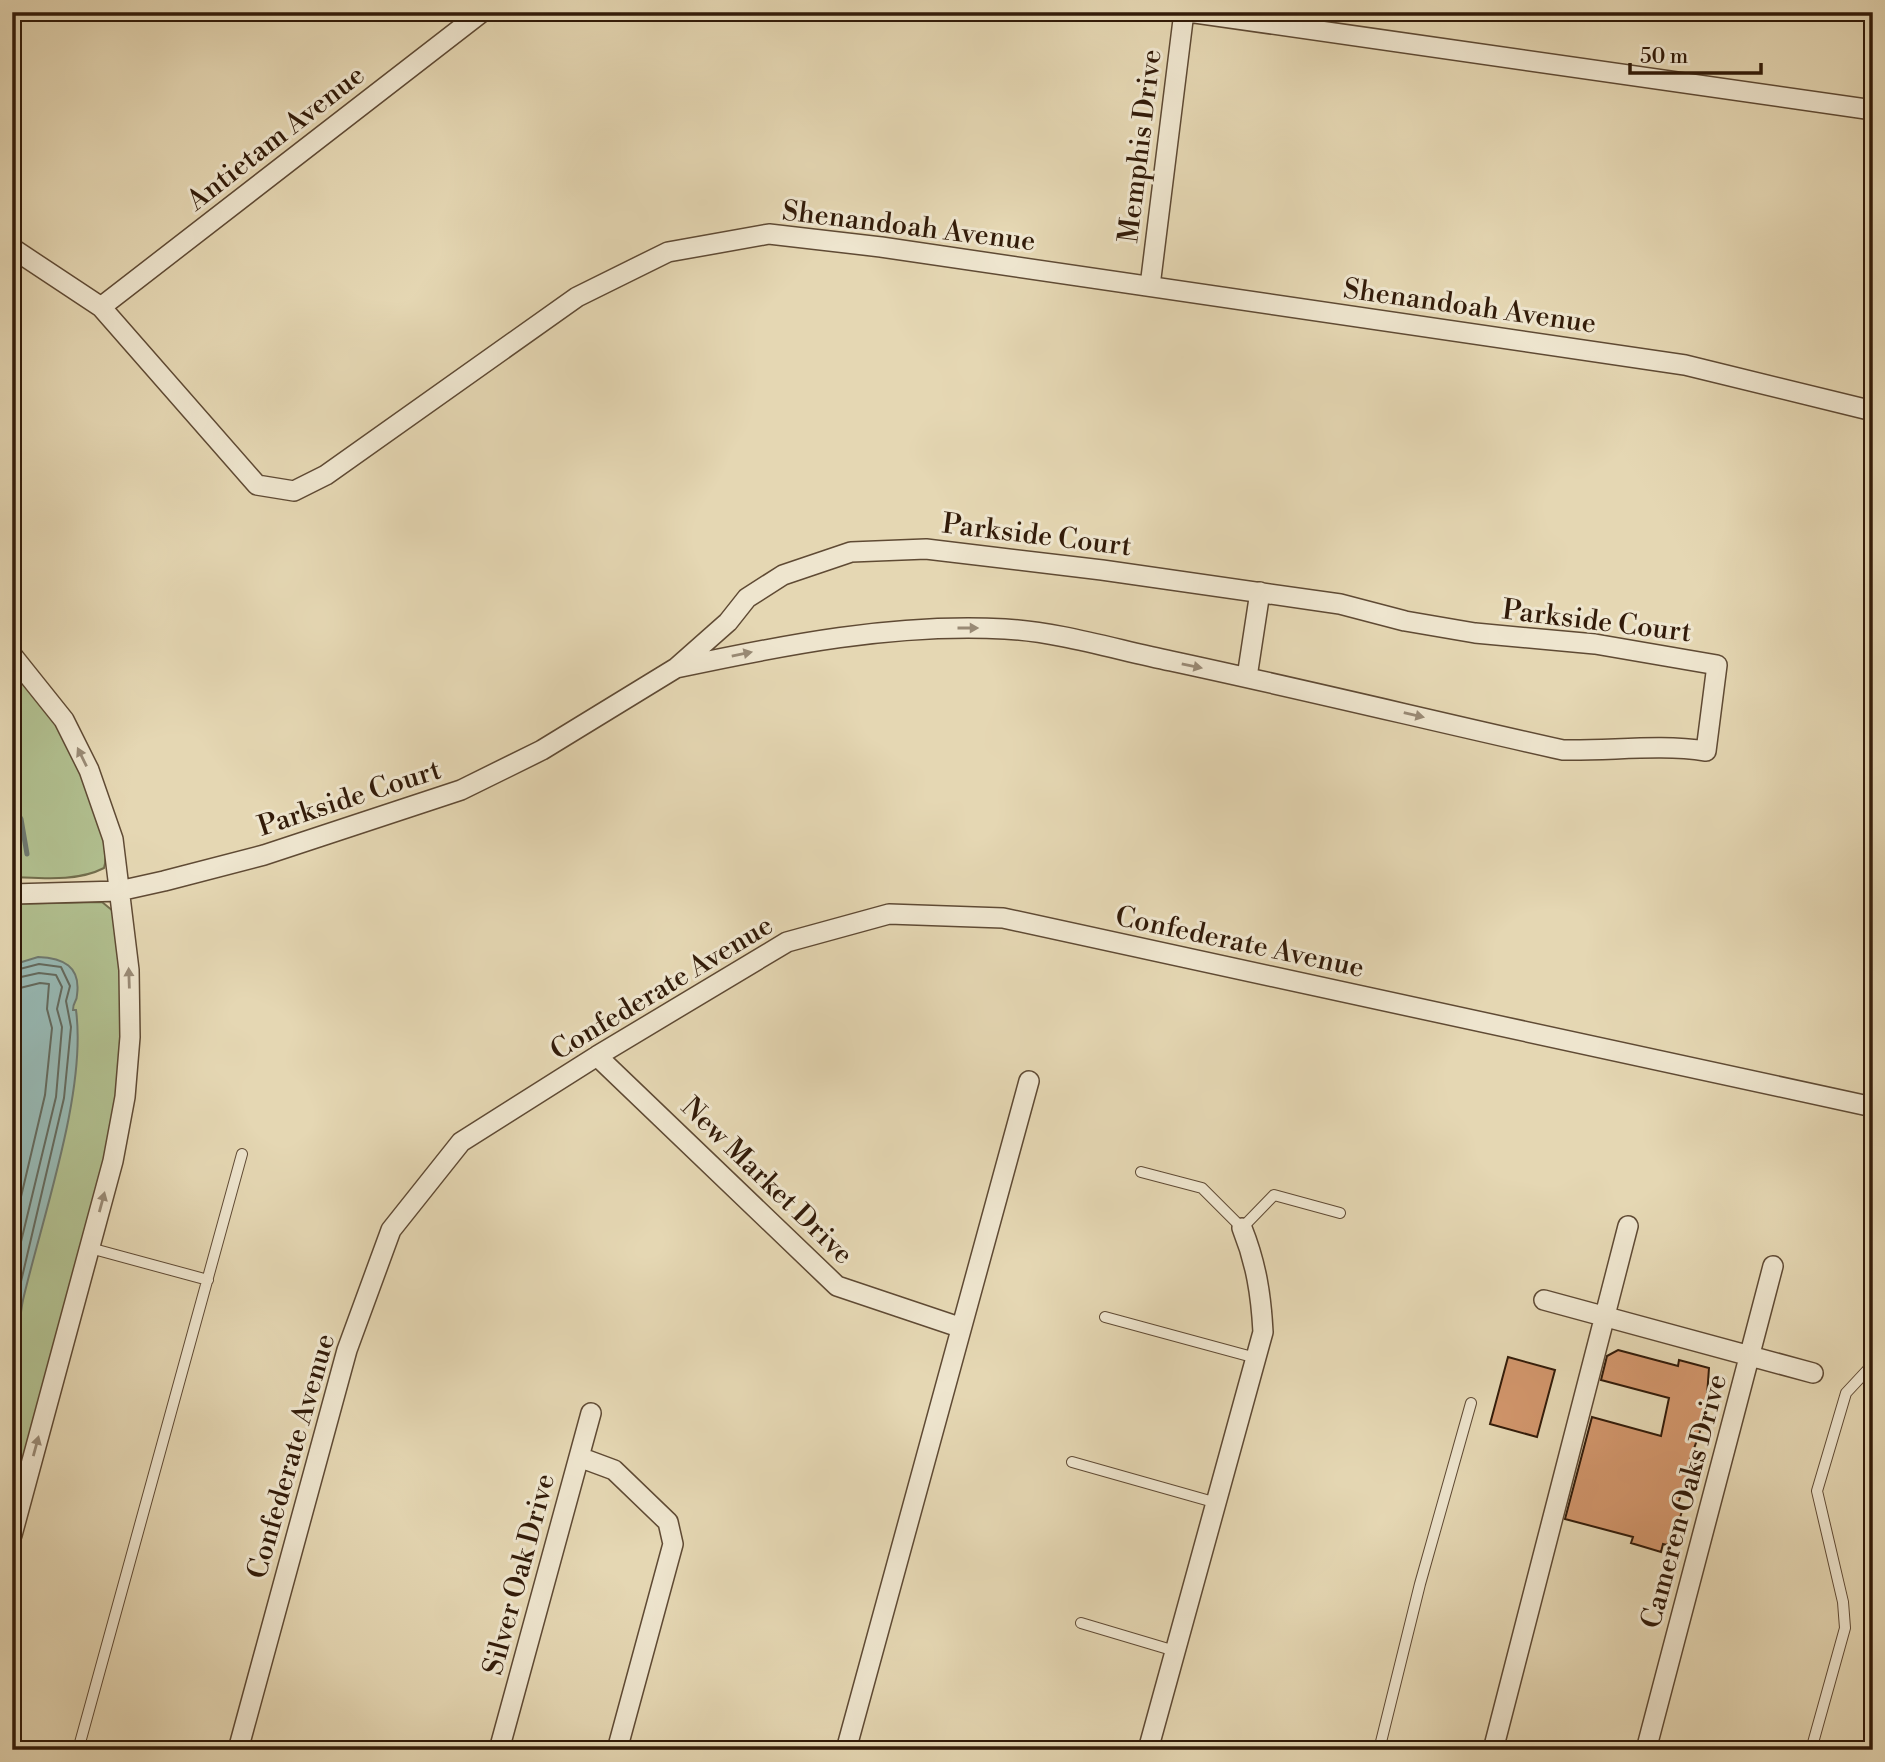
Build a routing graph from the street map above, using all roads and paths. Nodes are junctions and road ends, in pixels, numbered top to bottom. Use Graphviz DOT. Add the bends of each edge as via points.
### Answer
graph roads {
  1 [pos="482,12"];
  2 [pos="1186,12"];
  3 [pos="1873,110"];
  4 [pos="12,248"];
  5 [pos="1150,286"];
  6 [pos="101,307"];
  7 [pos="1873,411"];
  8 [pos="1260,592"];
  9 [pos="12,655"];
  10 [pos="676,668"];
  11 [pos="1247,677"];
  12 [pos="119,891"];
  13 [pos="12,894"];
  14 [pos="597,1056"];
  15 [pos="1029,1081"];
  16 [pos="1873,1107"];
  17 [pos="242,1154"];
  18 [pos="1141,1172"];
  19 [pos="1340,1213"];
  20 [pos="1628,1226"];
  21 [pos="1242,1228"];
  22 [pos="90,1248"];
  23 [pos="1773,1266"];
  24 [pos="208,1280"];
  25 [pos="1544,1300"];
  26 [pos="1605,1316"];
  27 [pos="1105,1317"];
  28 [pos="959,1327"];
  29 [pos="1750,1355"];
  30 [pos="1256,1358"];
  31 [pos="1873,1364"];
  32 [pos="1813,1373"];
  33 [pos="1471,1403"];
  34 [pos="591,1413"];
  35 [pos="579,1457"];
  36 [pos="1072,1462"];
  37 [pos="1218,1503"];
  38 [pos="12,1535"];
  39 [pos="1080,1623"];
  40 [pos="1175,1651"];
  41 [pos="78,1750"];
  42 [pos="238,1750"];
  43 [pos="499,1750"];
  44 [pos="617,1750"];
  45 [pos="846,1750"];
  46 [pos="1148,1750"];
  47 [pos="1379,1750"];
  48 [pos="1493,1750"];
  49 [pos="1646,1750"];
  50 [pos="1811,1750"];
  1 -- 6 [label="street, Antietam Avenue"];
  2 -- 3 [label="street"];
  2 -- 5 [label="street, Memphis Drive"];
  4 -- 6 [label="street, Shenandoah Avenue"];
  5 -- 6 [label="street, Shenandoah Avenue" via="769,234 668,253 578,297 326,475 294,491 257,485"];
  5 -- 7 [label="street, Shenandoah Avenue" via="1685,365"];
  8 -- 10 [label="street, Parkside Court" via="926,549 851,552 783,575 747,598 728,622"];
  8 -- 11 [label="street"];
  11 -- 8 [label="street, Parkside Court, one-way" via="1563,750 1676,746 1706,751 1717,665 1595,644 1475,633"];
  12 -- 9 [label="street, one-way" via="113,839 89,770 64,720"];
  10 -- 11 [label="street, Parkside Court, one-way" via="854,636 968,628 1042,634"];
  10 -- 12 [label="street, Parkside Court" via="542,750 461,790 264,855"];
  12 -- 13 [label="street, Parkside Court"];
  22 -- 12 [label="street, one-way" via="113,1161 130,1037 129,971"];
  14 -- 16 [label="street, Confederate Avenue" via="787,942 889,914 1003,918"];
  14 -- 28 [label="street, New Market Drive" via="837,1286"];
  14 -- 42 [label="street, Confederate Avenue" via="461,1142 391,1230 347,1350"];
  15 -- 28 [label="street"];
  17 -- 24 [label="lane"];
  18 -- 21 [label="lane" via="1202,1188"];
  19 -- 21 [label="lane" via="1274,1195"];
  20 -- 26 [label="street"];
  21 -- 30 [label="street" via="1261,1287 1263,1332"];
  22 -- 24 [label="lane"];
  38 -- 22 [label="street, one-way"];
  23 -- 29 [label="street, Cameren Oaks Drive"];
  24 -- 41 [label="lane"];
  25 -- 26 [label="street"];
  26 -- 29 [label="street"];
  26 -- 48 [label="street"];
  27 -- 30 [label="lane"];
  28 -- 45 [label="street"];
  29 -- 32 [label="street"];
  29 -- 49 [label="street, Cameren Oaks Drive"];
  30 -- 37 [label="street"];
  31 -- 50 [label="lane" via="1851,1385 1840,1405 1817,1491 1845,1628"];
  33 -- 47 [label="lane"];
  34 -- 35 [label="street, Silver Oak Drive"];
  35 -- 43 [label="street, Silver Oak Drive"];
  35 -- 44 [label="street" via="614,1470 668,1522 673,1533"];
  36 -- 37 [label="lane"];
  37 -- 40 [label="street"];
  39 -- 40 [label="lane"];
  40 -- 46 [label="street"];
}
